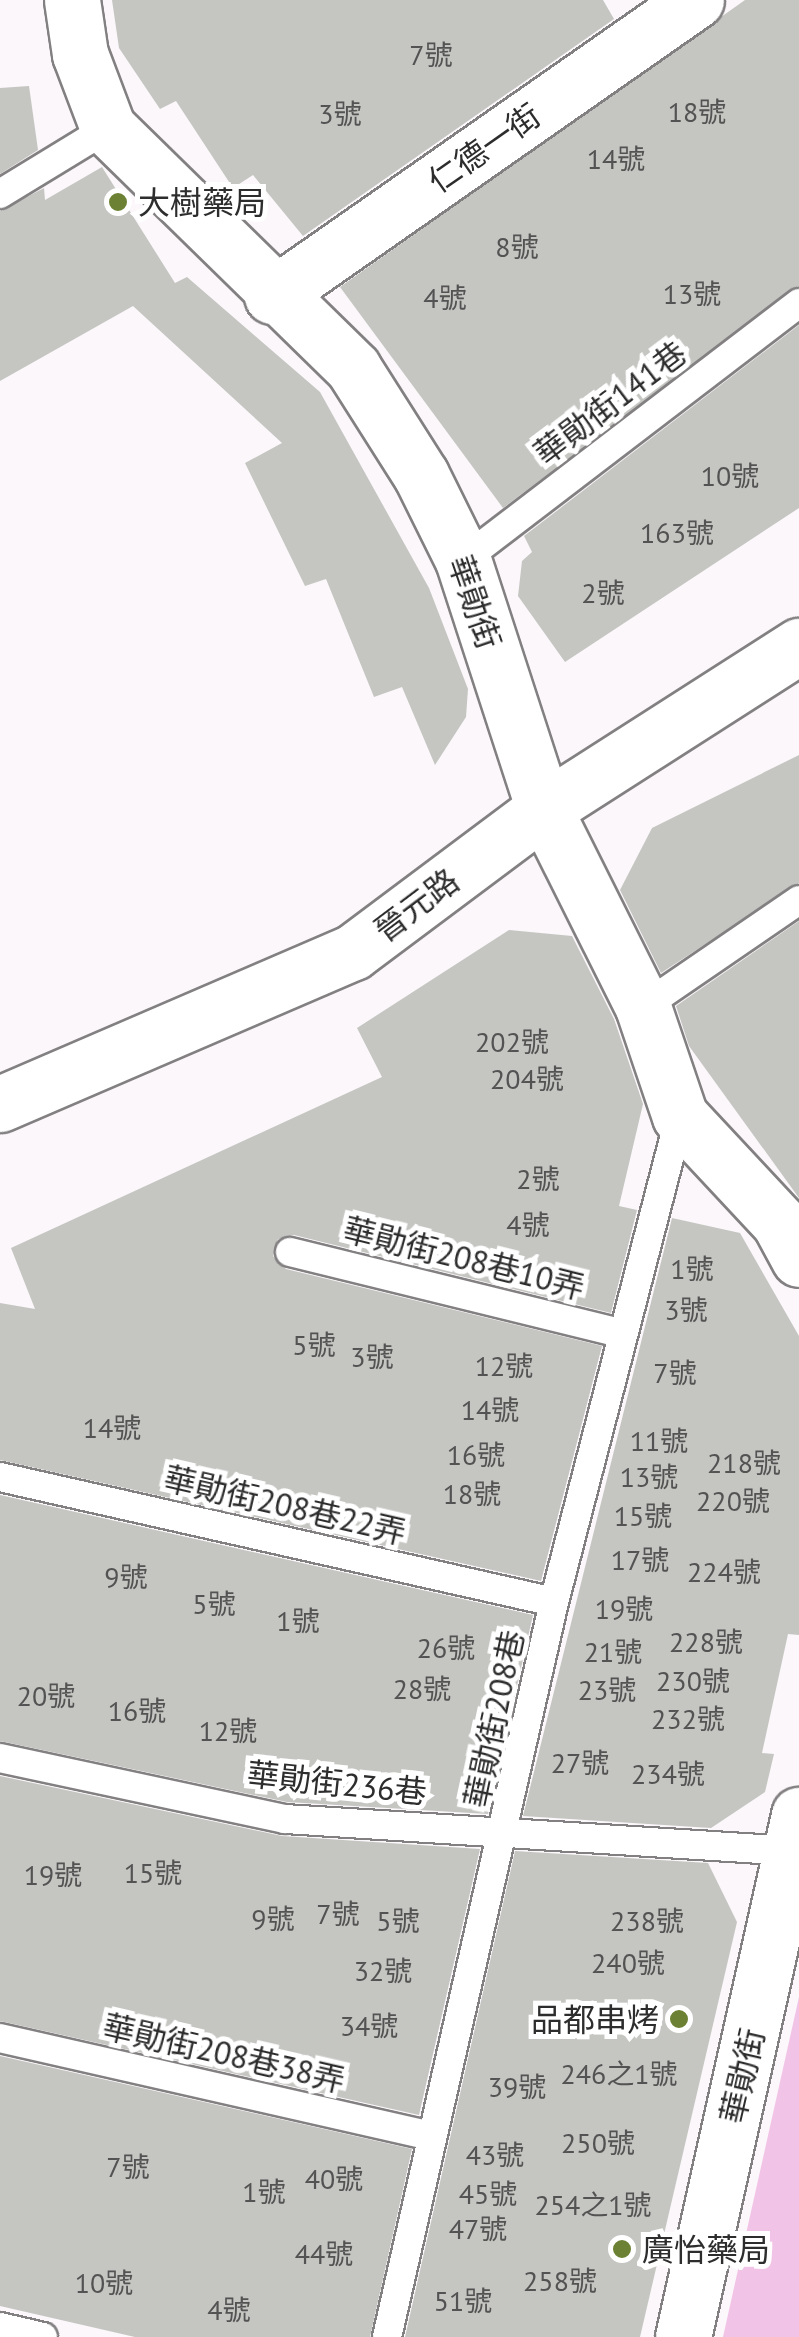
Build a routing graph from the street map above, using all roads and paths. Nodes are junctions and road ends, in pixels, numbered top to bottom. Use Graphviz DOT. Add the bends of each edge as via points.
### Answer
graph roads {
  1 [pos="72,0"];
  2 [pos="696,0"];
  3 [pos="108,128"];
  4 [pos="0,194"];
  5 [pos="272,296"];
  6 [pos="799,302"];
  7 [pos="463,560"];
  8 [pos="799,646"];
  9 [pos="544,809"];
  10 [pos="799,900"];
  11 [pos="642,1007"];
  12 [pos="0,1104"];
  13 [pos="680,1116"];
  14 [pos="792,1230"];
  15 [pos="290,1252"];
  16 [pos="621,1333"];
  17 [pos="0,1477"];
  18 [pos="554,1602"];
  19 [pos="0,1758"];
  20 [pos="507,1834"];
  21 [pos="797,1840"];
  22 [pos="0,2038"];
  23 [pos="432,2136"];
  24 [pos="0,2327"];
  25 [pos="43,2337"];
  26 [pos="386,2337"];
  27 [pos="683,2337"];
  1 -- 3 [label="street, 華勛街" via="80,54"];
  2 -- 5 [label="street, 仁德一街"];
  3 -- 4 [label="lane"];
  3 -- 5 [label="street, 華勛街"];
  5 -- 7 [label="street, 華勛街" via="353,368"];
  6 -- 7 [label="lane, 華勛街141巷"];
  7 -- 9 [label="street, 華勛街"];
  8 -- 9 [label="street, 晉元路"];
  9 -- 11 [label="street, 華勛街"];
  9 -- 12 [label="street, 晉元路" via="353,952"];
  10 -- 11 [label="lane"];
  11 -- 13 [label="street, 華勛街"];
  13 -- 14 [label="street, 華勛街"];
  13 -- 16 [label="lane, 華勛街208巷"];
  15 -- 16 [label="lane, 華勛街208巷10弄"];
  16 -- 18 [label="lane, 華勛街208巷"];
  17 -- 18 [label="lane, 華勛街208巷22弄"];
  18 -- 20 [label="lane, 華勛街208巷"];
  19 -- 20 [label="lane, 華勛街236巷" via="285,1819"];
  20 -- 21 [label="lane, 華勛街236巷"];
  20 -- 23 [label="lane, 華勛街208巷"];
  21 -- 27 [label="street, 華勛街"];
  22 -- 23 [label="lane, 華勛街208巷38弄"];
  23 -- 26 [label="lane, 華勛街208巷"];
  24 -- 25 [label="lane"];
}
